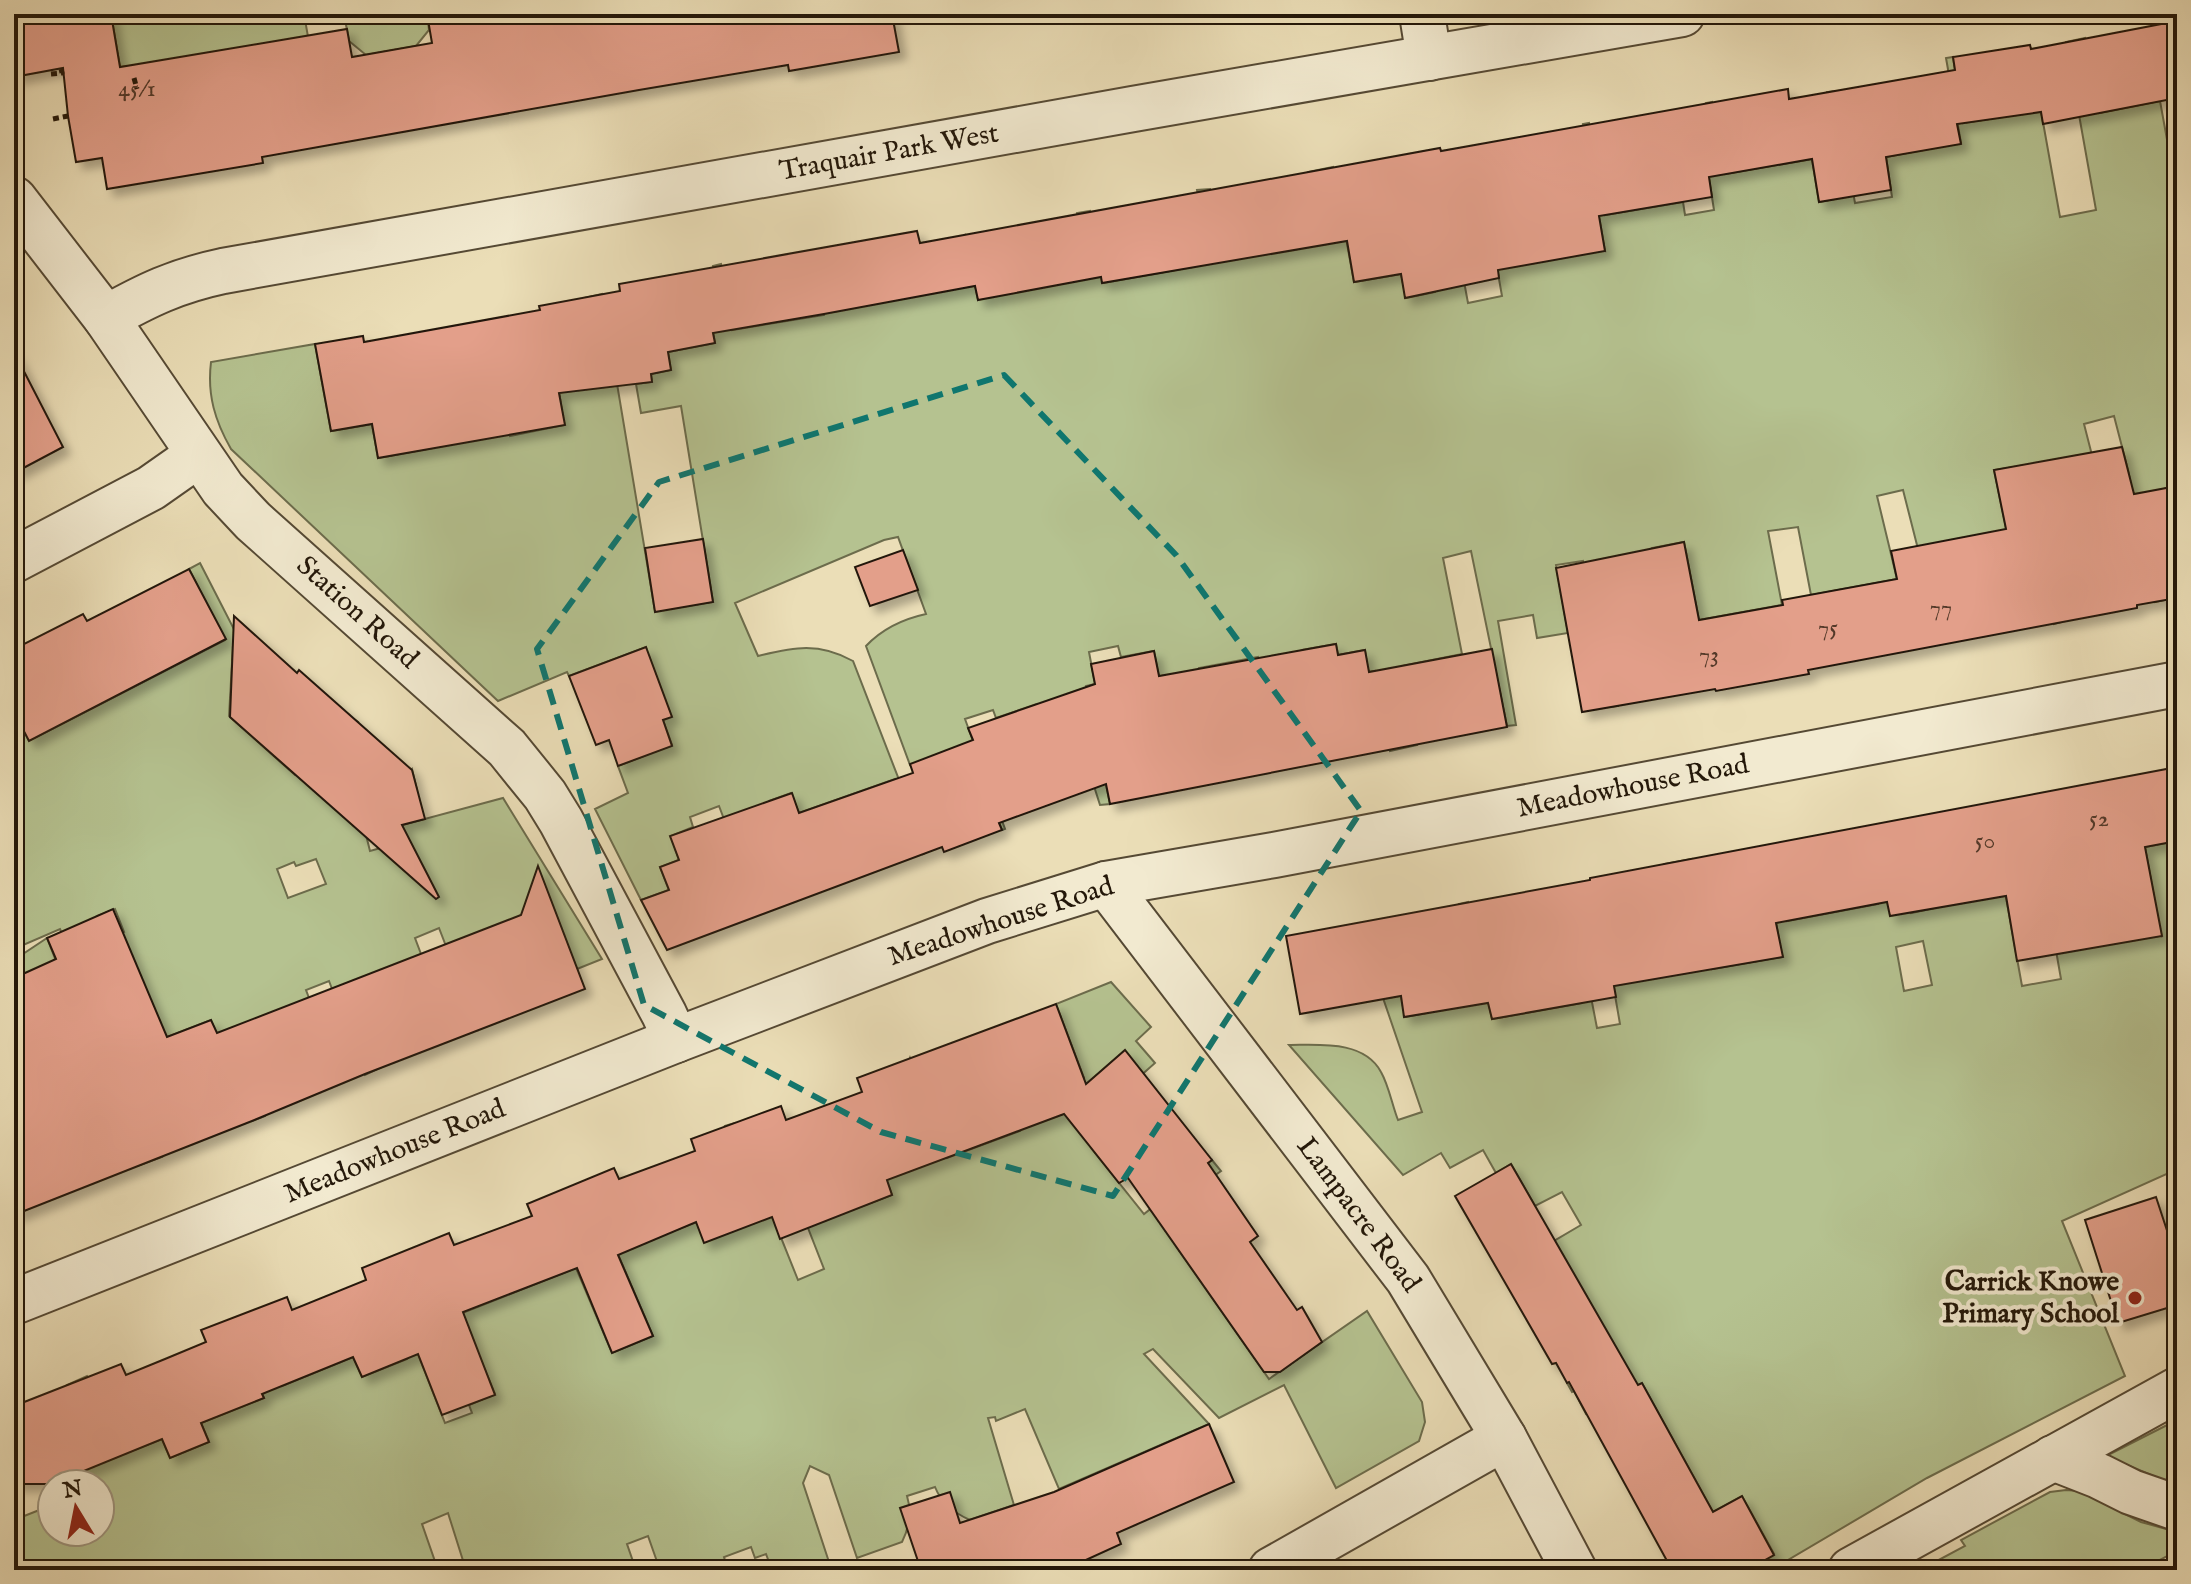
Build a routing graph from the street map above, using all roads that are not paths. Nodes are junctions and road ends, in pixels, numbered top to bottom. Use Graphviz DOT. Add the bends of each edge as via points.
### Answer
graph roads {
  1 [pos="1422,14"];
  2 [pos="1682,14"];
  3 [pos="1429,58"];
  4 [pos="14,199"];
  5 [pos="106,318"];
  6 [pos="198,455"];
  7 [pos="14,560"];
  8 [pos="2177,684"];
  9 [pos="1106,884"];
  10 [pos="676,1040"];
  11 [pos="14,1302"];
  12 [pos="2177,1390"];
  13 [pos="1504,1438"];
  14 [pos="2053,1458"];
  15 [pos="2177,1508"];
  16 [pos="1271,1570"];
  17 [pos="1574,1570"];
  18 [pos="1851,1570"];
  1 -- 3 [label="street"];
  2 -- 3 [label="street, Traquair Park West"];
  3 -- 5 [label="street, Traquair Park West" via="223,271 174,284"];
  4 -- 5 [label="street, Station Road"];
  5 -- 6 [label="street, Station Road"];
  6 -- 7 [label="street" via="151,488"];
  6 -- 10 [label="street, Station Road" via="253,521 527,771 561,821"];
  8 -- 9 [label="street, Meadowhouse Road"];
  9 -- 10 [label="street, Meadowhouse Road" via="987,921"];
  9 -- 13 [label="street, Lampacre Road" via="1408,1279"];
  10 -- 11 [label="street, Meadowhouse Road"];
  12 -- 14 [label="street"];
  13 -- 16 [label="street"];
  13 -- 17 [label="street, Lampacre Road"];
  14 -- 15 [label="street"];
  14 -- 18 [label="street"];
}
